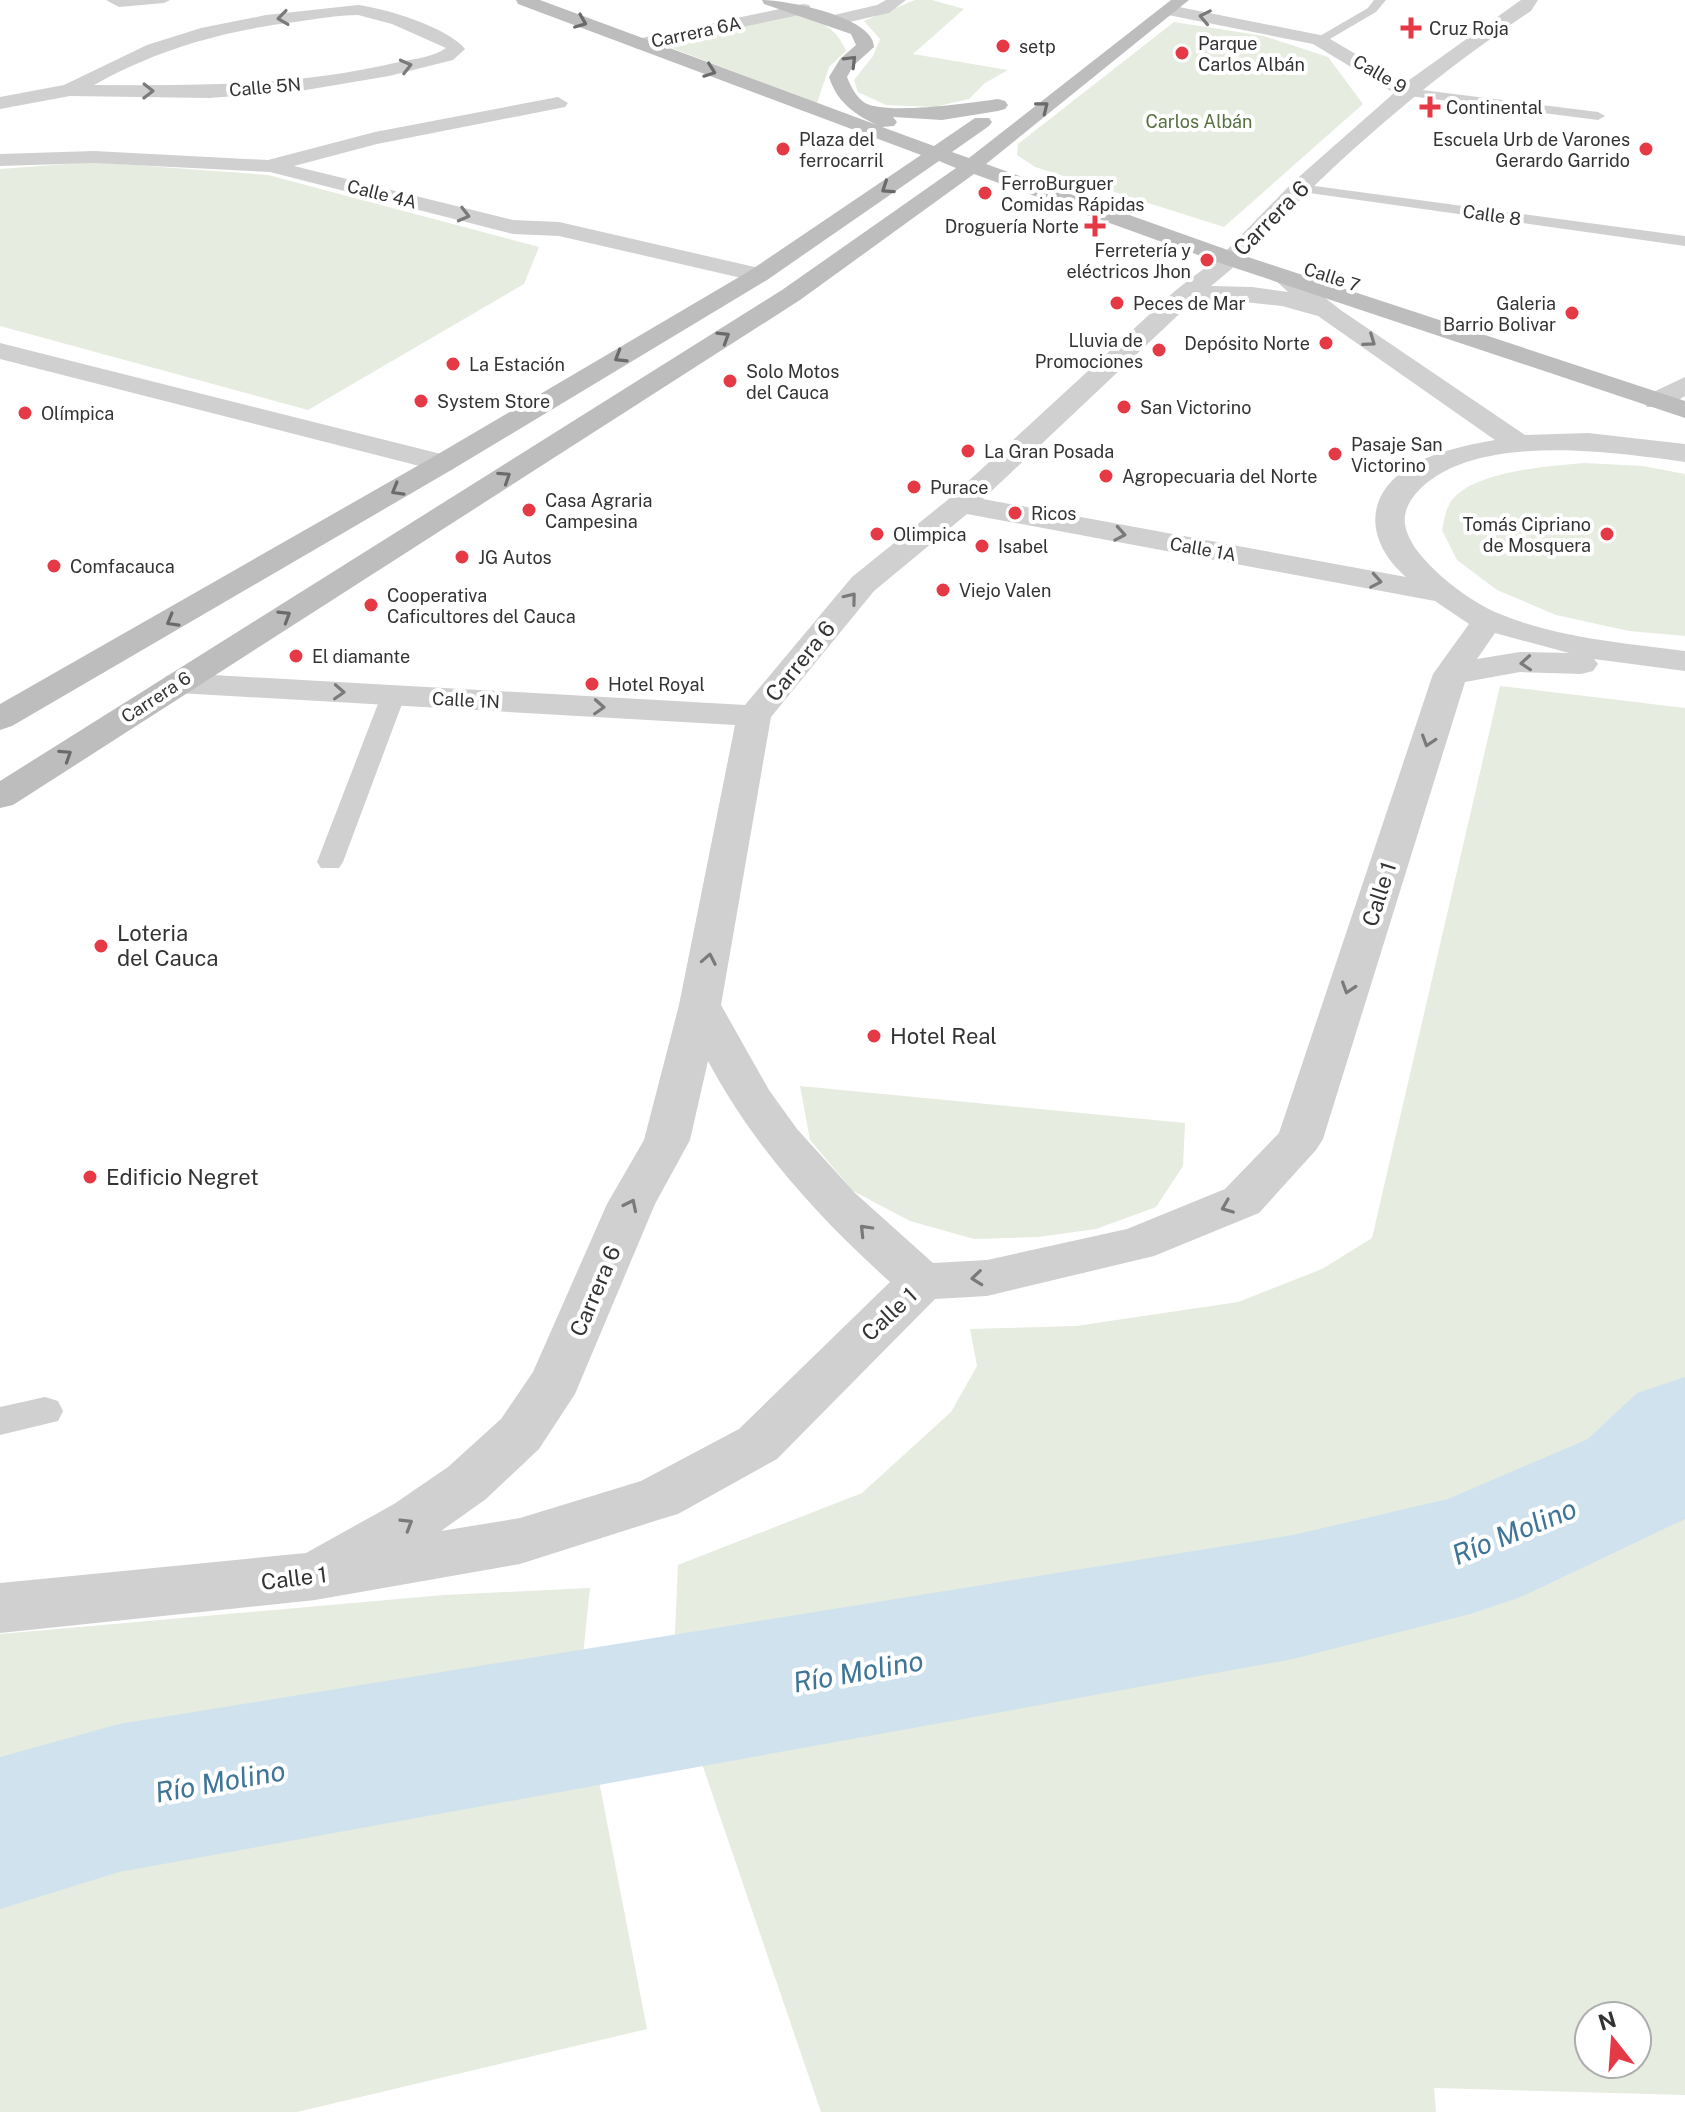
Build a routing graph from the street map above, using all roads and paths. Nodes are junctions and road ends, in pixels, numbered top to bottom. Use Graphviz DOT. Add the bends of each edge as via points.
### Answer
graph roads {
  1 [pos="112,0"];
  2 [pos="164,0"];
  3 [pos="524,0"];
  4 [pos="770,0"];
  5 [pos="898,0"];
  6 [pos="1380,0"];
  7 [pos="1530,0"];
  8 [pos="1175,5"];
  9 [pos="803,9"];
  10 [pos="836,20"];
  11 [pos="1319,40"];
  12 [pos="637,44"];
  13 [pos="70,90"];
  14 [pos="1406,92"];
  15 [pos="0,103"];
  16 [pos="558,103"];
  17 [pos="862,110"];
  18 [pos="1598,116"];
  19 [pos="42,137"];
  20 [pos="309,153"];
  21 [pos="960,155"];
  22 [pos="0,160"];
  23 [pos="270,166"];
  24 [pos="1300,188"];
  25 [pos="559,229"];
  26 [pos="1685,241"];
  27 [pos="1236,253"];
  28 [pos="759,275"];
  29 [pos="1285,278"];
  30 [pos="1185,295"];
  31 [pos="1333,316"];
  32 [pos="0,351"];
  33 [pos="1678,395"];
  34 [pos="1519,444"];
  35 [pos="1685,453"];
  36 [pos="443,463"];
  37 [pos="988,489"];
  38 [pos="1217,522"];
  39 [pos="1402,557"];
  40 [pos="1444,593"];
  41 [pos="1487,621"];
  42 [pos="1685,661"];
  43 [pos="1450,674"];
  44 [pos="178,683"];
  45 [pos="1685,685"];
  46 [pos="393,696"];
  47 [pos="754,716"];
  48 [pos="0,719"];
  49 [pos="0,797"];
  50 [pos="330,862"];
  51 [pos="700,1005"];
  52 [pos="922,1282"];
  53 [pos="45,1411"];
  54 [pos="0,1421"];
  55 [pos="315,1576"];
  56 [pos="0,1608"];
  1 -- 2 [label="lane"];
  3 -- 12 [label="main road, one-way"];
  4 -- 9 [label="main road"];
  5 -- 10 [label="street"];
  6 -- 11 [label="lane"];
  7 -- 14 [label="street, Carrera 6"];
  11 -- 8 [label="street, Calle 9, one-way"];
  21 -- 8 [label="main road, Carrera 6, one-way"];
  9 -- 10 [label="main road"];
  9 -- 12 [label="street, Carrera 6A"];
  17 -- 10 [label="main road, one-way" via="843,94 838,77 865,47 865,39"];
  11 -- 14 [label="street, Calle 9"];
  12 -- 21 [label="main road, one-way"];
  13 -- 13 [label="street, Calle 5N, one-way" via="209,92 300,85 389,70 456,49 361,11 238,24 173,39"];
  13 -- 15 [label="street, Calle 5N"];
  14 -- 18 [label="lane, Calle 9"];
  14 -- 24 [label="street, Carrera 6"];
  16 -- 20 [label="street"];
  17 -- 21 [label="main road"];
  17 -- 21 [label="main road, Carrera 6" via="942,114 1014,98"];
  19 -- 20 [label="street"];
  20 -- 23 [label="street"];
  20 -- 25 [label="street" via="540,217"];
  21 -- 27 [label="main road, Calle 7"];
  21 -- 27 [label="main road, Calle 7" via="1084,204"];
  21 -- 28 [label="main road, Carrera 6, one-way"];
  44 -- 21 [label="main road, Carrera 6, one-way" via="791,295"];
  22 -- 23 [label="street, Calle 4A" via="94,157"];
  23 -- 25 [label="street, Calle 4A, one-way" via="513,227"];
  24 -- 26 [label="lane, Calle 8"];
  24 -- 27 [label="street, Carrera 6"];
  25 -- 28 [label="street, Calle 4A"];
  27 -- 29 [label="main road, Calle 7"];
  27 -- 30 [label="street, Carrera 6"];
  27 -- 33 [label="main road, Calle 7"];
  28 -- 36 [label="main road, Carrera 6, one-way"];
  29 -- 31 [label="street"];
  29 -- 33 [label="main road, Calle 7"];
  30 -- 31 [label="street" via="1270,297"];
  30 -- 37 [label="street, Carrera 6"];
  31 -- 34 [label="street, one-way"];
  32 -- 36 [label="street"];
  34 -- 35 [label="street" via="1588,441"];
  34 -- 39 [label="street" via="1464,454 1421,472 1395,497 1388,525"];
  36 -- 48 [label="main road, Carrera 6, one-way"];
  37 -- 40 [label="street, Calle 1A, one-way"];
  47 -- 37 [label="street, Carrera 6, one-way" via="863,584"];
  38 -- 39 [label="street, Calle 1A"];
  39 -- 40 [label="street"];
  40 -- 41 [label="street"];
  41 -- 42 [label="street" via="1583,647"];
  41 -- 43 [label="street, Calle 1"];
  45 -- 43 [label="street, one-way" via="1611,667 1553,662"];
  43 -- 52 [label="street, Calle 1, one-way" via="1300,1139 1242,1201 1137,1244 987,1278"];
  44 -- 46 [label="street, Calle 1N, one-way"];
  49 -- 44 [label="main road, Carrera 6, one-way"];
  46 -- 47 [label="street, Calle 1N, one-way"];
  46 -- 50 [label="lane"];
  51 -- 47 [label="street, Carrera 6, one-way"];
  52 -- 51 [label="street, one-way" via="877,1243 764,1117"];
  55 -- 51 [label="street, Carrera 6, one-way" via="414,1520 467,1483 520,1434 556,1380 631,1204 667,1140"];
  52 -- 55 [label="street, Calle 1" via="758,1444 658,1498 520,1541"];
  53 -- 54 [label="lane"];
  55 -- 56 [label="street, Calle 1"];
}
